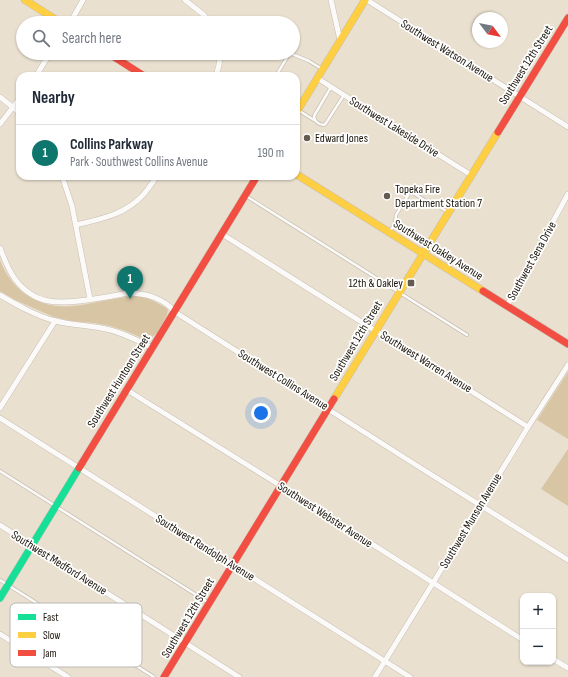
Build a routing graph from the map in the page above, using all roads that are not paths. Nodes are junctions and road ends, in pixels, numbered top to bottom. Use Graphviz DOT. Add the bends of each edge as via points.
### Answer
graph roads {
  1 [pos="26,0"];
  2 [pos="83,0"];
  3 [pos="185,0"];
  4 [pos="331,0"];
  5 [pos="366,0"];
  6 [pos="50,16"];
  7 [pos="74,16"];
  8 [pos="205,16"];
  9 [pos="568,18"];
  10 [pos="340,40"];
  11 [pos="300,57"];
  12 [pos="46,60"];
  13 [pos="116,60"];
  14 [pos="219,60"];
  15 [pos="286,60"];
  16 [pos="322,70"];
  17 [pos="38,72"];
  18 [pos="131,72"];
  19 [pos="217,72"];
  20 [pos="279,72"];
  21 [pos="317,78"];
  22 [pos="331,87"];
  23 [pos="344,95"];
  24 [pos="519,96"];
  25 [pos="0,97"];
  26 [pos="16,104"];
  27 [pos="300,106"];
  28 [pos="14,107"];
  29 [pos="300,113"];
  30 [pos="315,121"];
  31 [pos="0,124"];
  32 [pos="568,127"];
  33 [pos="471,175"];
  34 [pos="300,176"];
  35 [pos="63,180"];
  36 [pos="154,180"];
  37 [pos="255,180"];
  38 [pos="568,194"];
  39 [pos="246,196"];
  40 [pos="449,212"];
  41 [pos="76,225"];
  42 [pos="390,232"];
  43 [pos="222,234"];
  44 [pos="0,251"];
  45 [pos="424,254"];
  46 [pos="399,292"];
  47 [pos="0,295"];
  48 [pos="90,299"];
  49 [pos="507,306"];
  50 [pos="175,312"];
  51 [pos="55,321"];
  52 [pos="375,331"];
  53 [pos="467,335"];
  54 [pos="568,344"];
  55 [pos="153,348"];
  56 [pos="568,365"];
  57 [pos="127,390"];
  58 [pos="0,408"];
  59 [pos="328,409"];
  60 [pos="0,418"];
  61 [pos="528,426"];
  62 [pos="79,468"];
  63 [pos="0,471"];
  64 [pos="281,486"];
  65 [pos="481,505"];
  66 [pos="55,506"];
  67 [pos="0,525"];
  68 [pos="32,546"];
  69 [pos="568,560"];
  70 [pos="233,565"];
  71 [pos="0,580"];
  72 [pos="433,583"];
  73 [pos="8,585"];
  74 [pos="0,598"];
  75 [pos="37,603"];
  76 [pos="122,603"];
  77 [pos="209,604"];
  78 [pos="142,616"];
  79 [pos="0,634"];
  80 [pos="520,638"];
  81 [pos="10,640"];
  82 [pos="185,643"];
  83 [pos="556,660"];
  84 [pos="385,661"];
  85 [pos="52,667"];
  86 [pos="138,667"];
  87 [pos="568,668"];
  88 [pos="68,677"];
  89 [pos="154,677"];
  90 [pos="164,677"];
  91 [pos="239,677"];
  92 [pos="374,677"];
  93 [pos="410,677"];
  1 -- 6 [label="main road"];
  2 -- 7 [label="street"];
  3 -- 8 [label="street"];
  4 -- 10 [label="street"];
  5 -- 10 [label="main road"];
  5 -- 24 [label="street, Southwest Watson Avenue"];
  9 -- 24 [label="main road, Southwest 12th Street"];
  10 -- 16 [label="main road"];
  11 -- 16 [label="lane"];
  12 -- 17 [label="street"];
  13 -- 18 [label="main road"];
  14 -- 19 [label="street"];
  15 -- 20 [label="lane"];
  16 -- 21 [label="main road"];
  21 -- 22 [label="street, Southwest Lakeside Drive"];
  21 -- 27 [label="main road"];
  22 -- 23 [label="street, Southwest Lakeside Drive"];
  22 -- 30 [label="lane" via="314,116"];
  23 -- 30 [label="lane" via="324,125"];
  23 -- 33 [label="street, Southwest Lakeside Drive"];
  24 -- 32 [label="street, Southwest Watson Avenue"];
  24 -- 33 [label="main road, Southwest 12th Street"];
  25 -- 28 [label="street"];
  26 -- 28 [label="street"];
  28 -- 31 [label="street"];
  29 -- 30 [label="lane"];
  33 -- 40 [label="main road, Southwest 12th Street"];
  34 -- 42 [label="main road, Southwest Oakley Avenue"];
  35 -- 41 [label="street"];
  36 -- 41 [label="street" via="142,196 123,211 107,218"];
  37 -- 39 [label="main road, Southwest Huntoon Street"];
  38 -- 49 [label="street, Southwest Sena Drive"];
  39 -- 43 [label="main road, Southwest Huntoon Street"];
  39 -- 46 [label="lane"];
  40 -- 42 [label="lane" via="410,192 396,214 395,224"];
  40 -- 45 [label="main road, Southwest 12th Street"];
  41 -- 48 [label="street"];
  42 -- 45 [label="main road, Southwest Oakley Avenue"];
  43 -- 50 [label="main road, Southwest Huntoon Street"];
  43 -- 52 [label="street, Southwest Warren Avenue"];
  44 -- 48 [label="street, Southwest Collins Avenue" via="14,278 26,291 35,296 61,303"];
  45 -- 46 [label="main road, Southwest 12th Street"];
  45 -- 49 [label="main road, Southwest Oakley Avenue"];
  46 -- 52 [label="main road, Southwest 12th Street"];
  46 -- 53 [label="lane"];
  47 -- 51 [label="street" via="29,311"];
  48 -- 50 [label="street, Southwest Collins Avenue" via="144,294 164,302"];
  49 -- 54 [label="main road, Southwest Oakley Avenue"];
  50 -- 55 [label="main road, Southwest Huntoon Street"];
  50 -- 59 [label="street, Southwest Collins Avenue"];
  51 -- 55 [label="street" via="107,329"];
  51 -- 58 [label="street"];
  52 -- 59 [label="main road, Southwest 12th Street"];
  52 -- 61 [label="street, Southwest Warren Avenue"];
  55 -- 57 [label="main road, Southwest Huntoon Street"];
  56 -- 61 [label="street, Southwest Munson Avenue"];
  57 -- 62 [label="main road, Southwest Huntoon Street"];
  57 -- 64 [label="street, Southwest Webster Avenue"];
  59 -- 64 [label="main road, Southwest 12th Street"];
  59 -- 65 [label="street, Southwest Collins Avenue"];
  60 -- 62 [label="street, Southwest Randolph Avenue"];
  61 -- 65 [label="street, Southwest Munson Avenue"];
  62 -- 66 [label="main road, Southwest Huntoon Street"];
  62 -- 70 [label="street, Southwest Randolph Avenue"];
  63 -- 66 [label="lane"];
  64 -- 70 [label="main road, Southwest 12th Street"];
  64 -- 72 [label="street, Southwest Webster Avenue"];
  65 -- 69 [label="street, Southwest Collins Avenue"];
  65 -- 72 [label="street, Southwest Munson Avenue"];
  66 -- 68 [label="main road, Southwest Huntoon Street"];
  66 -- 77 [label="lane"];
  67 -- 68 [label="street, Southwest Medford Avenue"];
  68 -- 73 [label="main road, Southwest Huntoon Street"];
  68 -- 76 [label="street, Southwest Medford Avenue"];
  70 -- 77 [label="main road, Southwest 12th Street"];
  70 -- 84 [label="street, Southwest Randolph Avenue"];
  71 -- 73 [label="lane"];
  72 -- 80 [label="street, Southwest Webster Avenue"];
  72 -- 84 [label="street, Southwest Munson Avenue"];
  73 -- 74 [label="main road, Southwest Huntoon Street"];
  73 -- 75 [label="lane"];
  77 -- 82 [label="main road, Southwest 12th Street"];
  78 -- 82 [label="street, Southwest Medford Avenue"];
  79 -- 81 [label="street"];
  82 -- 90 [label="main road, Southwest 12th Street"];
  82 -- 91 [label="street, Southwest Medford Avenue"];
  83 -- 87 [label="street"];
  84 -- 92 [label="street, Southwest Munson Avenue"];
  84 -- 93 [label="street, Southwest Randolph Avenue"];
  85 -- 88 [label="street"];
  86 -- 89 [label="lane"];
}
